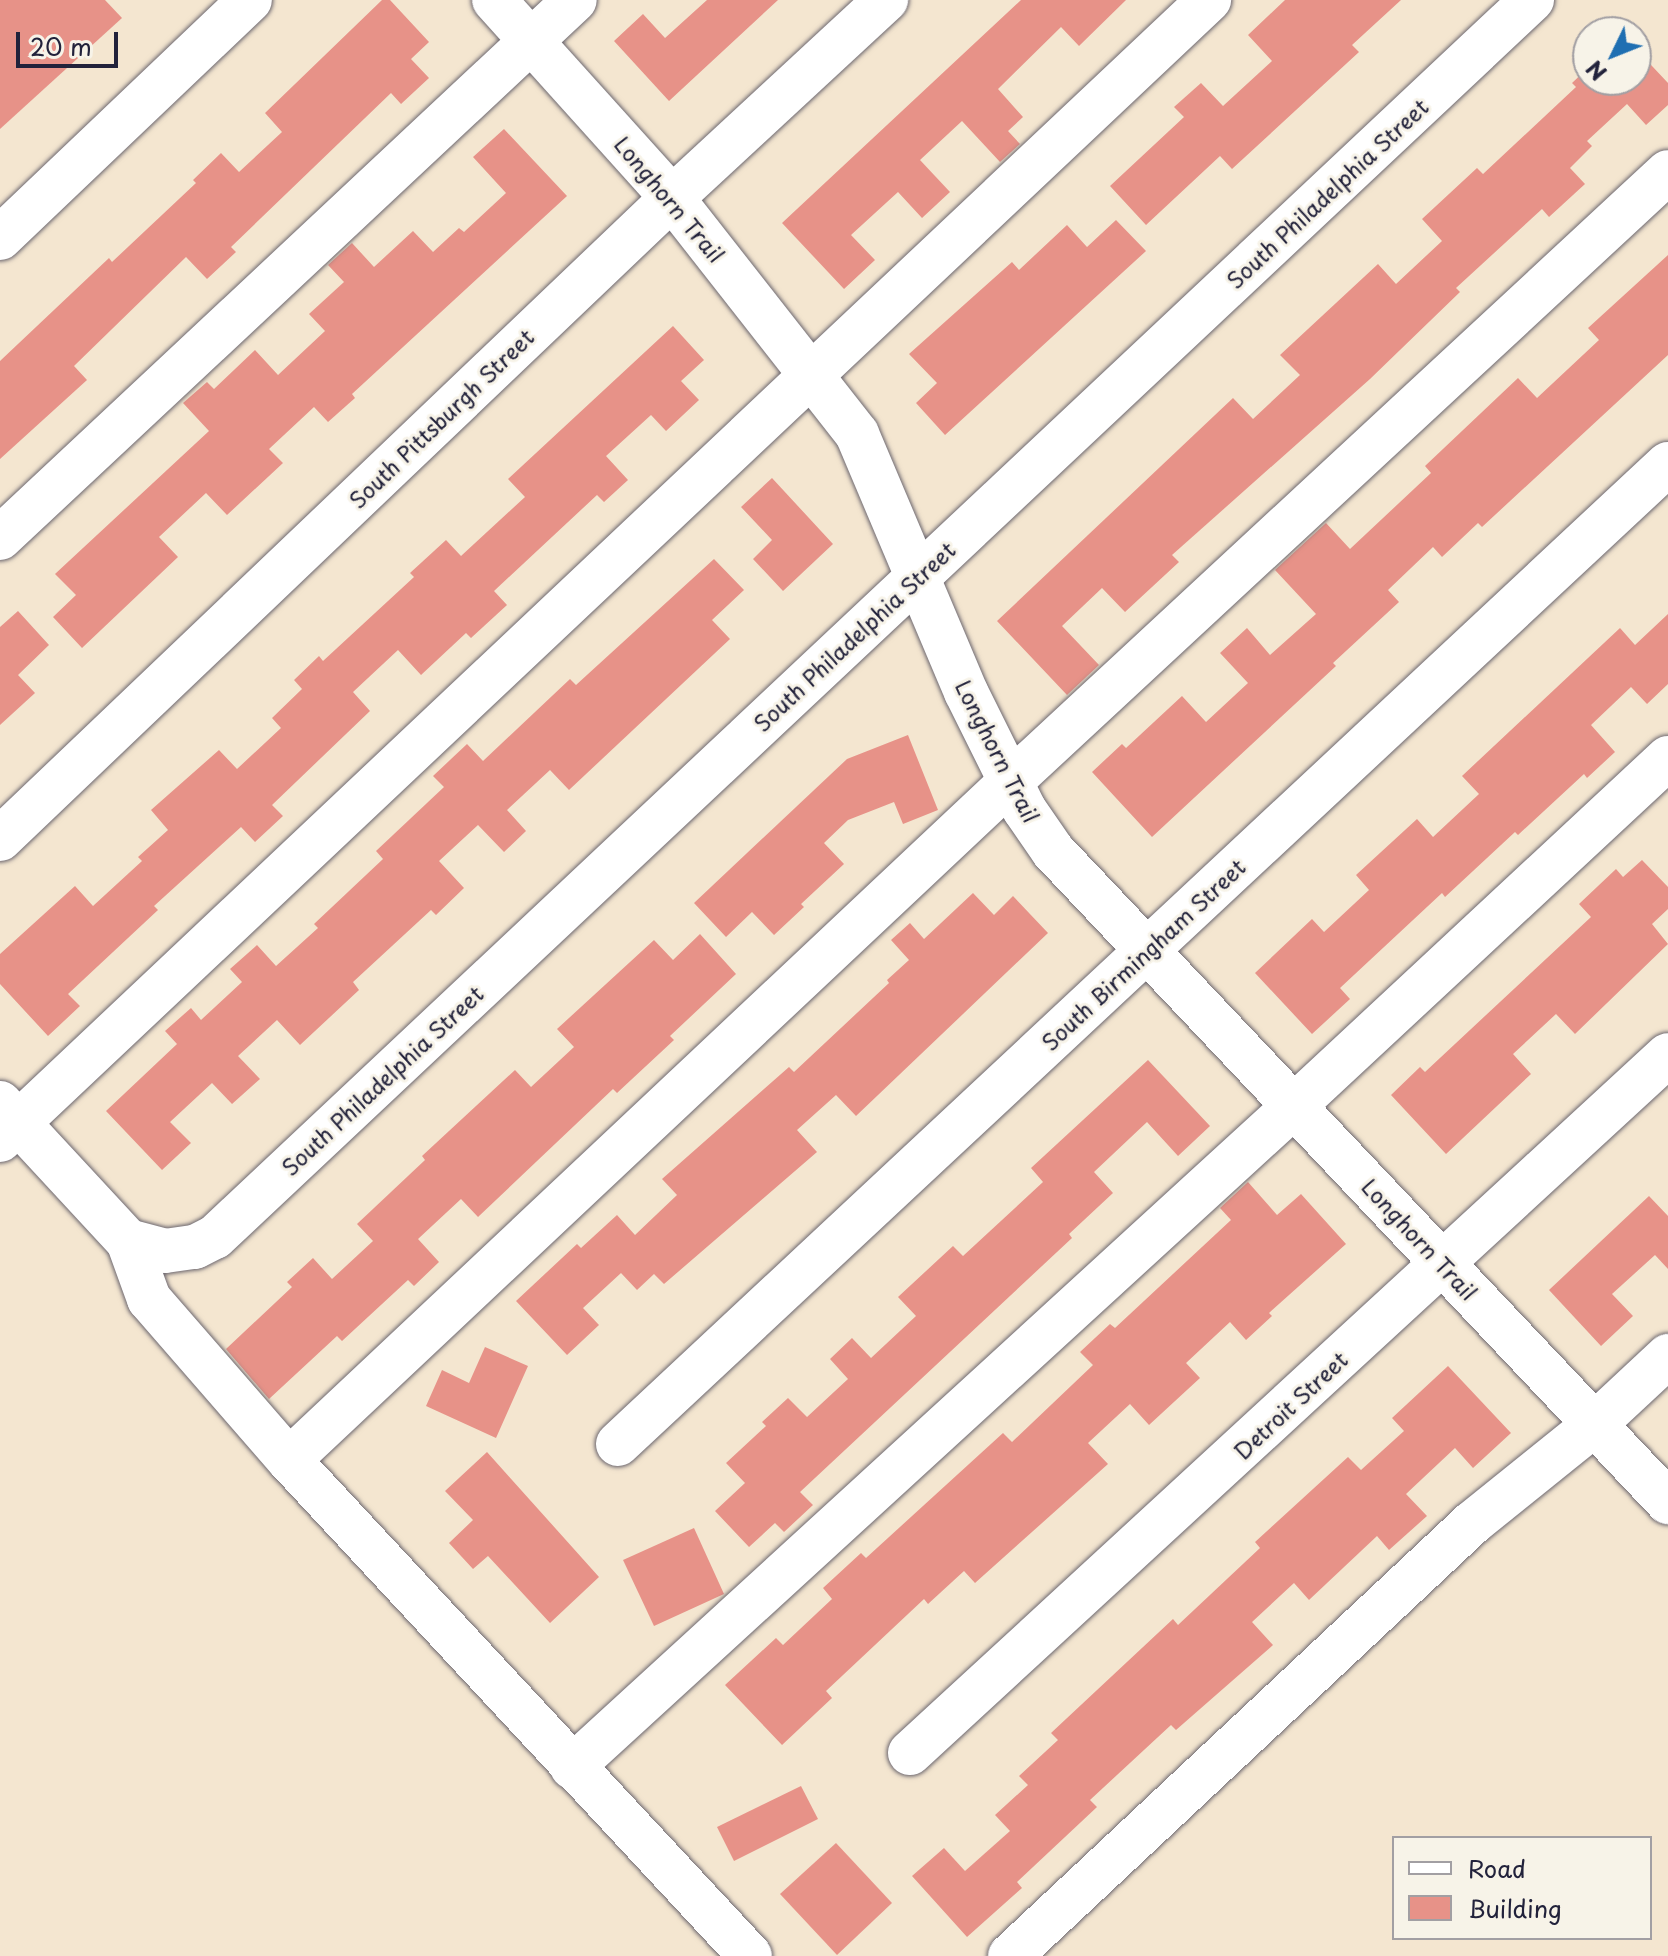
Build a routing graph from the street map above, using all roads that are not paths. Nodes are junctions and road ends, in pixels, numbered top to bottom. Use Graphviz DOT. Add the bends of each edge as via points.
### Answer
graph roads {
  1 [pos="250,0"];
  2 [pos="494,0"];
  3 [pos="575,0"];
  4 [pos="886,0"];
  5 [pos="1209,0"];
  6 [pos="1532,0"];
  7 [pos="531,41"];
  8 [pos="1668,172"];
  9 [pos="672,198"];
  10 [pos="0,238"];
  11 [pos="814,376"];
  12 [pos="1668,464"];
  13 [pos="0,538"];
  14 [pos="918,576"];
  15 [pos="1668,758"];
  16 [pos="1010,782"];
  17 [pos="0,839"];
  18 [pos="1146,950"];
  19 [pos="1668,1055"];
  20 [pos="1294,1106"];
  21 [pos="6,1122"];
  22 [pos="147,1246"];
  23 [pos="1444,1264"];
  24 [pos="1668,1356"];
  25 [pos="1595,1424"];
  26 [pos="618,1444"];
  27 [pos="289,1460"];
  28 [pos="1668,1502"];
  29 [pos="910,1753"];
  30 [pos="572,1767"];
  31 [pos="750,1956"];
  32 [pos="1010,1956"];
  1 -- 10 [label="street"];
  2 -- 7 [label="street, Longhorn Trail"];
  3 -- 7 [label="street"];
  4 -- 9 [label="street, South Pittsburgh Street"];
  5 -- 11 [label="street"];
  6 -- 14 [label="street, South Philadelphia Street"];
  7 -- 9 [label="street, Longhorn Trail"];
  7 -- 13 [label="street"];
  8 -- 16 [label="street"];
  9 -- 11 [label="street, Longhorn Trail"];
  9 -- 17 [label="street, South Pittsburgh Street"];
  11 -- 14 [label="street, Longhorn Trail" via="857,434"];
  11 -- 21 [label="street"];
  12 -- 18 [label="street, South Birmingham Street"];
  14 -- 16 [label="street, Longhorn Trail"];
  14 -- 22 [label="street, South Philadelphia Street" via="215,1237 195,1247"];
  15 -- 20 [label="street"];
  16 -- 18 [label="street, Longhorn Trail" via="1053,851"];
  16 -- 27 [label="street"];
  18 -- 20 [label="street, Longhorn Trail"];
  18 -- 26 [label="street, South Birmingham Street"];
  19 -- 23 [label="street, Detroit Street"];
  20 -- 23 [label="street, Longhorn Trail"];
  20 -- 30 [label="street"];
  21 -- 22 [label="street"];
  22 -- 27 [label="street" via="149,1299"];
  23 -- 25 [label="street, Longhorn Trail"];
  23 -- 29 [label="street, Detroit Street"];
  24 -- 25 [label="street"];
  25 -- 28 [label="street, Longhorn Trail"];
  25 -- 32 [label="street" via="1472,1523"];
  27 -- 30 [label="street"];
  30 -- 31 [label="street"];
}
